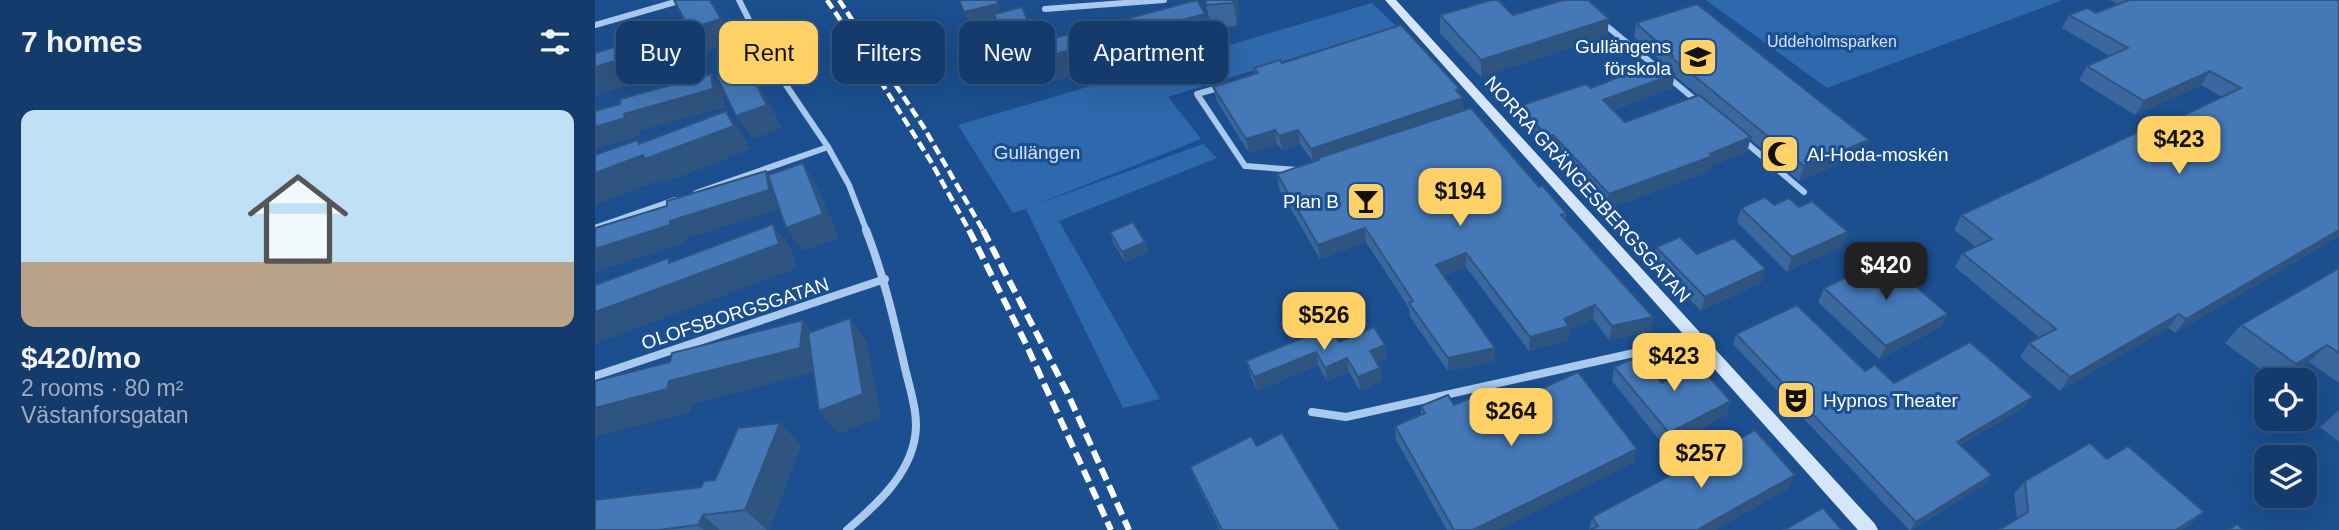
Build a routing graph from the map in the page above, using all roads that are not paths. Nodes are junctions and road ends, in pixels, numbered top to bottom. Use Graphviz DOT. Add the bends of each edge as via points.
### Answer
graph roads {
  1 [pos="682,0"];
  2 [pos="739,0"];
  3 [pos="1164,0"];
  4 [pos="1390,0"];
  5 [pos="1045,9"];
  6 [pos="1597,17"];
  7 [pos="750,21"];
  8 [pos="595,25"];
  9 [pos="1235,83"];
  10 [pos="785,84"];
  11 [pos="1709,112"];
  12 [pos="1740,138"];
  13 [pos="828,147"];
  14 [pos="1310,170"];
  15 [pos="1804,192"];
  16 [pos="595,228"];
  17 [pos="885,279"];
  18 [pos="1697,339"];
  19 [pos="595,376"];
  20 [pos="1312,412"];
  21 [pos="848,530"];
  22 [pos="1868,530"];
  1 -- 8 [label="street"];
  2 -- 7 [label="street"];
  3 -- 5 [label="street"];
  4 -- 18 [label="street, NORRA GRÄNGESBERGSGATAN"];
  6 -- 11 [label="street"];
  9 -- 14 [label="street" via="1196,94 1245,166"];
  10 -- 13 [label="street"];
  12 -- 15 [label="street"];
  13 -- 16 [label="street"];
  13 -- 17 [label="street" via="849,185"];
  17 -- 19 [label="street, OLOFSBORGSGATAN"];
  17 -- 21 [label="street" via="914,406 915,437 893,485"];
  18 -- 20 [label="street" via="1346,417"];
  18 -- 22 [label="street, NORRA GRÄNGESBERGSGATAN"];
}
